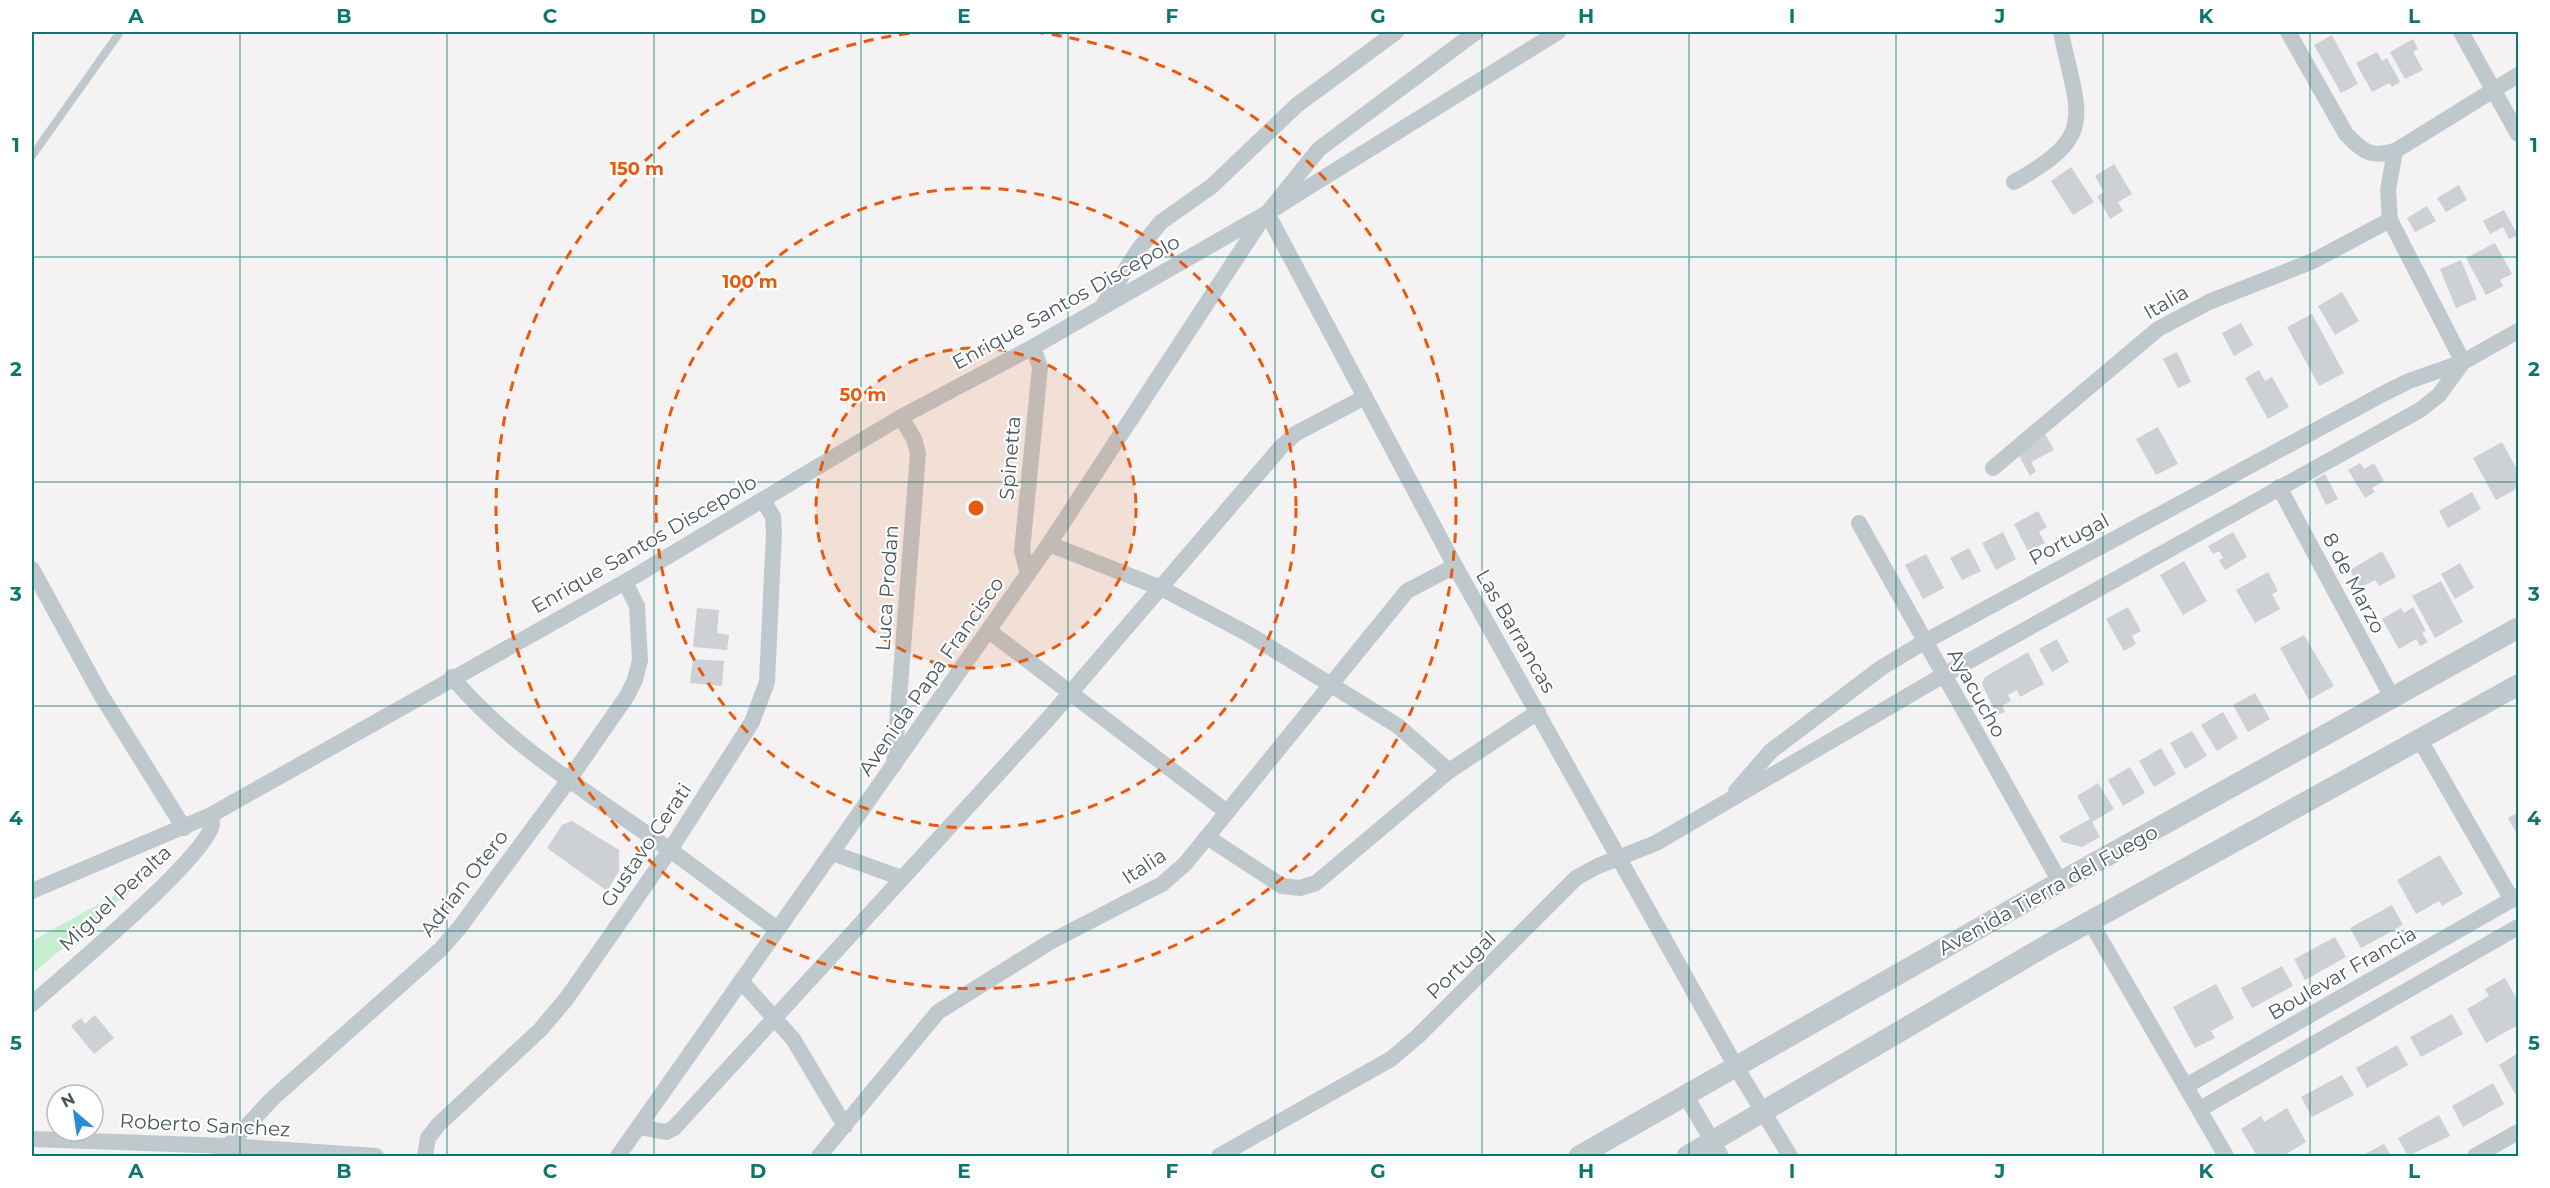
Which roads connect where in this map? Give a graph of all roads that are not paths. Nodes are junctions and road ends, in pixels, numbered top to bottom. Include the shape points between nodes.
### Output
1 (120, 32) edge
2 (1396, 32) edge
3 (1476, 32) edge
4 (1558, 32) edge
5 (2061, 32) edge
6 (2288, 32) edge
7 (2462, 32) edge
8 (2518, 75) edge
9 (2494, 89) junction
10 (2518, 134) edge
11 (2394, 151) junction
12 (32, 156) edge
13 (2014, 182) dead end
14 (1267, 213) junction
15 (2390, 220) junction
16 (1102, 308) junction
17 (2518, 331) edge
18 (1034, 347) junction
19 (2463, 362) junction
20 (1365, 397) junction
21 (901, 417) junction
22 (1993, 468) dead end
23 (2279, 487) junction
24 (763, 500) junction
25 (1859, 523) dead end
26 (1049, 544) junction
27 (1455, 566) junction
28 (32, 569) edge
29 (1028, 574) junction
30 (625, 582) junction
31 (1161, 588) junction
32 (2518, 628) edge
33 (989, 630) junction
34 (1924, 642) junction
35 (1942, 676) junction
36 (452, 677) junction
37 (2518, 685) edge
38 (1331, 686) junction
39 (1070, 693) junction
40 (2393, 699) junction
41 (1538, 712) junction
42 (2420, 740) junction
43 (894, 766) junction
44 (1449, 771) junction
45 (568, 781) junction
46 (1727, 801) junction
47 (1227, 812) junction
48 (211, 814) junction
49 (184, 828) junction
50 (1207, 837) junction
51 (670, 850) junction
52 (832, 853) junction
53 (1619, 858) junction
54 (902, 878) junction
55 (2060, 882) junction
56 (32, 891) edge
57 (2515, 898) edge
58 (2091, 923) junction
59 (2518, 927) edge
60 (777, 929) junction
61 (741, 981) junction
62 (32, 1004) edge
63 (775, 1018) junction
64 (1736, 1067) junction
65 (2186, 1086) junction
66 (1686, 1096) junction
67 (2200, 1109) junction
68 (1764, 1112) junction
69 (845, 1126) junction
70 (639, 1127) junction
71 (2518, 1132) edge
72 (32, 1138) edge
73 (1717, 1149) edge
74 (225, 1151) edge
75 (376, 1156) edge
76 (424, 1156) edge
77 (618, 1156) edge
78 (819, 1156) edge
79 (1219, 1156) edge
80 (1579, 1156) edge
81 (1686, 1156) edge
82 (1790, 1156) edge
83 (2226, 1156) edge
84 (2475, 1156) edge

1 - 12 lane
2 - 16 street via 1297,105 1212,186 1161,222 1138,250
3 - 14 street, Avenida Papa Francisco via 1319,150
4 - 14 street, Enrique Santos Discepolo
5 - 13 street via 2077,111 2075,132 2065,148 2045,165
6 - 11 street via 2346,134 2360,148 2378,155
7 - 9 street
8 - 9 street
9 - 10 street
9 - 11 street
11 - 15 street via 2388,190
14 - 16 street, Enrique Santos Discepolo
14 - 20 street, Las Barrancas
14 - 26 street, Avenida Papa Francisco
15 - 19 street
15 - 22 street, Italia via 2313,261 2209,302 2158,329
16 - 18 street, Enrique Santos Discepolo
17 - 19 street, Portugal
18 - 21 street, Enrique Santos Discepolo
18 - 29 street, Spinetta via 1040,367 1022,550
19 - 23 street, Portugal via 2439,395 2420,410
19 - 34 street, Portugal via 2381,395
20 - 27 street, Las Barrancas
20 - 31 street via 1288,440
21 - 24 street, Enrique Santos Discepolo
21 - 43 street, Luca Prodan via 918,453
23 - 35 street, Portugal
23 - 40 street, 8 de Marzo
24 - 30 street, Enrique Santos Discepolo
24 - 51 street, Gustavo Cerati via 773,517 774,531 767,682 752,722
25 - 34 street, Ayacucho
26 - 29 street, Avenida Papa Francisco
26 - 31 street
27 - 38 street, Italia via 1407,591
27 - 41 street, Las Barrancas
28 - 49 street via 101,695
29 - 33 street, Avenida Papa Francisco
30 - 36 street, Enrique Santos Discepolo
30 - 45 street, Adrian Otero via 637,606 640,660 635,680
31 - 38 street via 1250,635
31 - 39 street
32 - 40 street, Avenida Tierra del Fuego
33 - 39 street
33 - 43 street, Avenida Papa Francisco
34 - 35 street, Ayacucho
34 - 46 street, Portugal via 1881,668 1771,750
35 - 46 street, Portugal
35 - 55 street, Ayacucho
36 - 45 street via 476,705
36 - 48 street, Enrique Santos Discepolo
37 - 42 street
38 - 44 street via 1398,726
38 - 47 street, Italia
39 - 47 street
39 - 54 street
40 - 55 street, Avenida Tierra del Fuego
41 - 44 street
41 - 53 street, Las Barrancas
42 - 57 street
42 - 58 street
43 - 52 street, Avenida Papa Francisco
44 - 50 street via 1316,883 1300,888 1282,886
45 - 51 street
45 - 74 street, Adrian Otero via 441,949 273,1098
46 - 53 street, Portugal via 1656,843
47 - 50 street, Italia
48 - 49 street, Enrique Santos Discepolo
48 - 62 street, Miguel Peralta via 212,824 206,837 172,879
49 - 56 street, Enrique Santos Discepolo
50 - 69 street, Italia via 1162,884 1050,942 938,1012
51 - 60 street
51 - 76 street, Gustavo Cerati via 567,998 540,1030 439,1124 428,1138
52 - 54 street
52 - 60 street, Avenida Papa Francisco
53 - 64 street, Las Barrancas
53 - 79 street, Portugal via 1576,878 1391,1059
54 - 63 street
55 - 64 street, Avenida Tierra del Fuego
57 - 65 street, Boulevar Francia
58 - 65 street
58 - 68 street
59 - 67 street
60 - 61 street, Avenida Papa Francisco
61 - 63 street
61 - 70 street, Avenida Papa Francisco
63 - 69 street via 793,1039
63 - 70 street via 674,1128 666,1132
64 - 66 street, Avenida Tierra del Fuego
64 - 68 street, Las Barrancas
65 - 67 street
66 - 73 street
66 - 80 street, Avenida Tierra del Fuego
67 - 83 street
68 - 73 street
68 - 82 street, Las Barrancas
69 - 78 street, Italia
70 - 77 street, Avenida Papa Francisco
71 - 84 street
72 - 74 street, Roberto Sanchez
73 - 81 street
74 - 75 street, Roberto Sanchez

